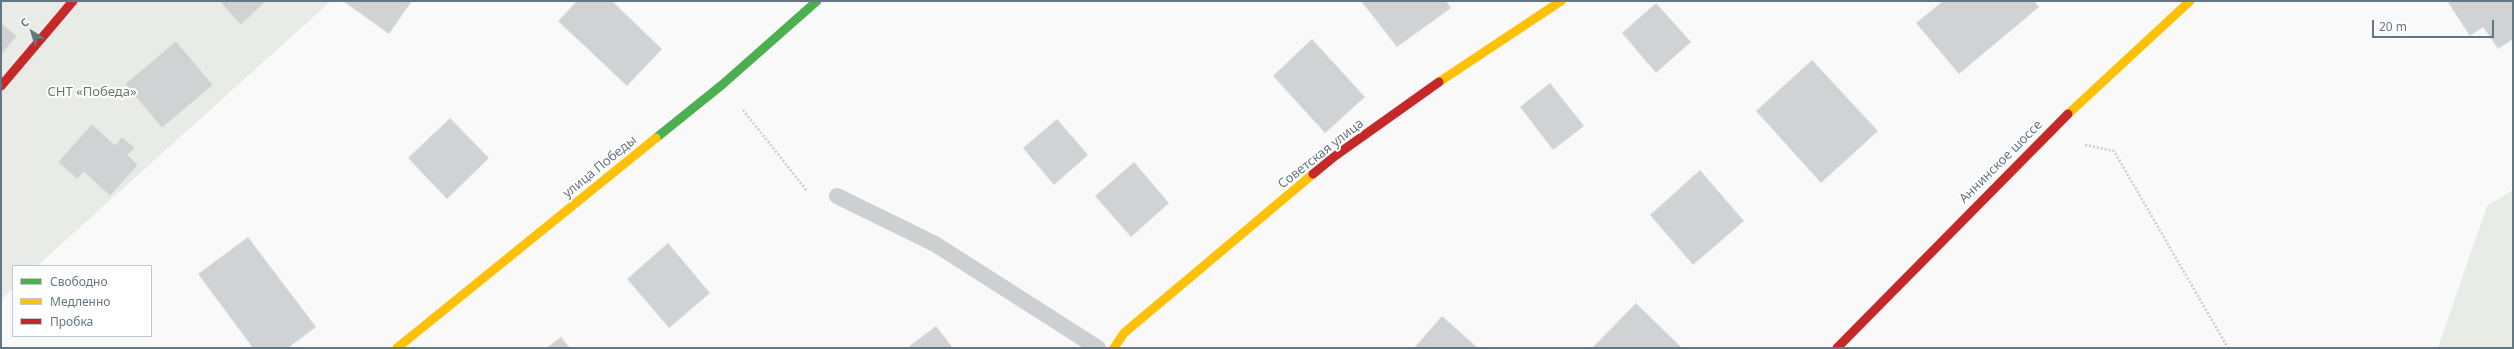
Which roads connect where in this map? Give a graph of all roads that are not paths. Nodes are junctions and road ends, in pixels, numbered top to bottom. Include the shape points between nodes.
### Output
1 (73, 1) edge
2 (817, 1) edge
3 (1561, 1) edge
4 (2190, 1) edge
5 (1, 86) edge
6 (837, 196) road end
7 (397, 348) edge
8 (1098, 348) edge
9 (1114, 348) edge
10 (1837, 348) edge

1 - 5 street
2 - 7 street, улица Победы via 723,84
3 - 9 street, Советская улица via 1492,45 1335,156 1124,333
4 - 10 street, Аннинское шоссе via 2054,127
6 - 8 lane via 934,244

